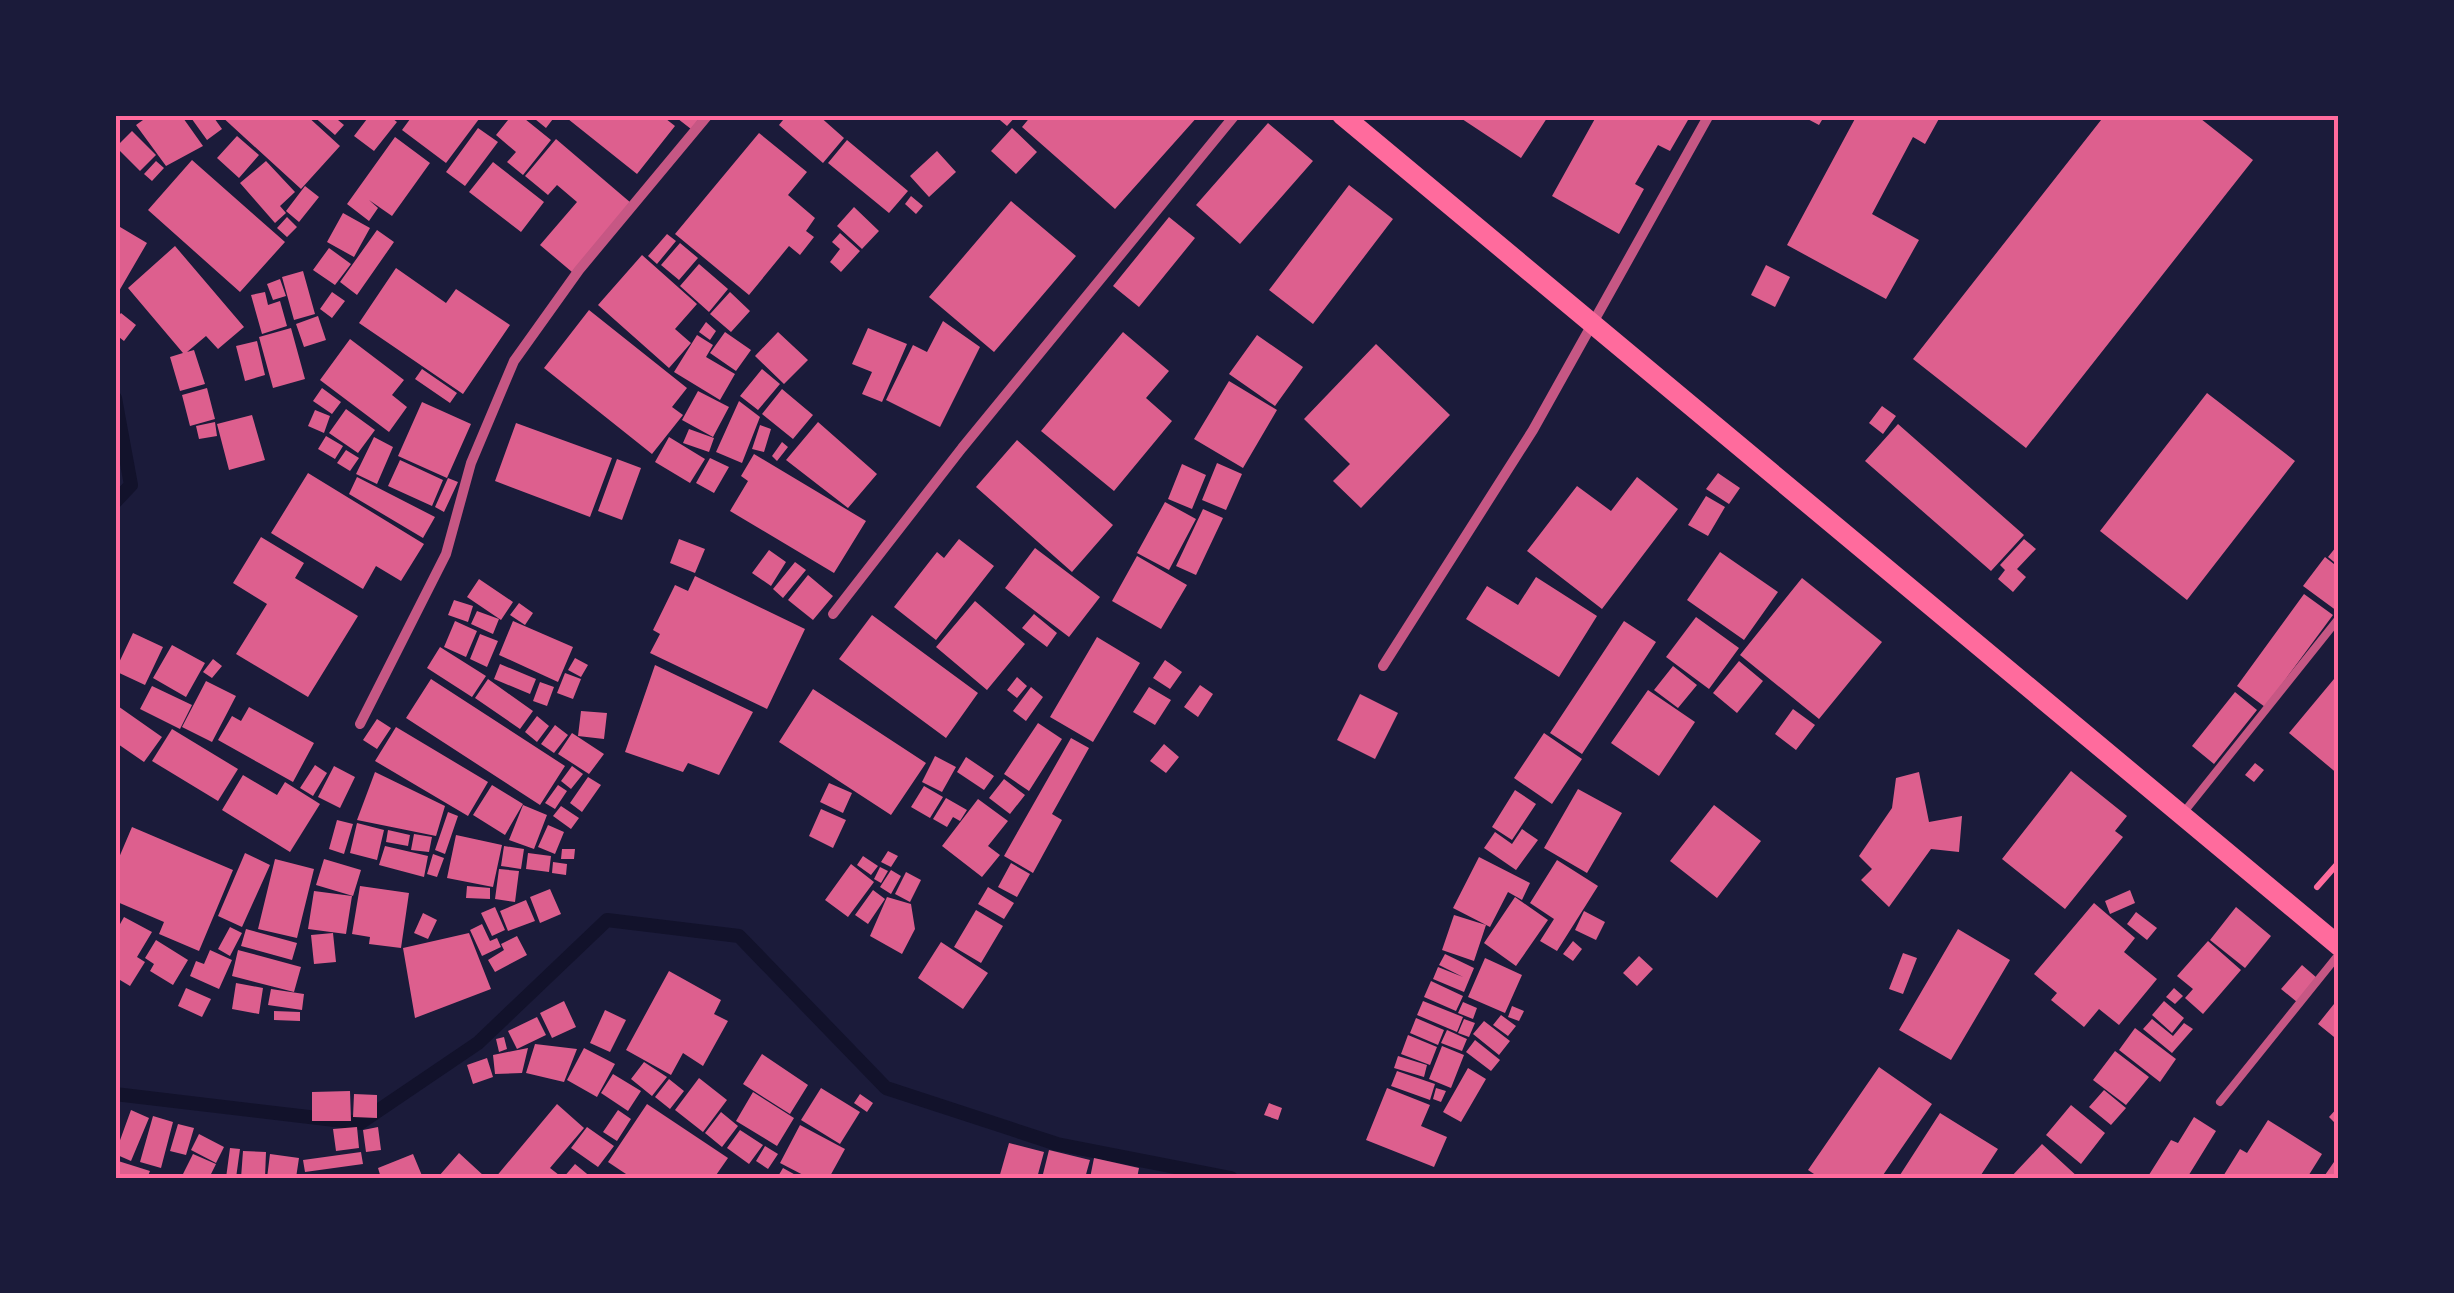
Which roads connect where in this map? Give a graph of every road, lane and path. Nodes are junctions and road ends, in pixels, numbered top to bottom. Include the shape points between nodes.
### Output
1 (708, 115) edge
2 (1235, 115) edge
3 (1342, 115) edge
4 (1710, 115) edge
5 (1592, 322) junction
6 (833, 614) dead end
7 (2339, 618) edge
8 (1383, 666) dead end
9 (360, 724) dead end
10 (2181, 815) junction
11 (2339, 946) edge
12 (2339, 954) edge
13 (2220, 1102) dead end

1 - 9 street via 579,270 514,361 470,464 446,554
2 - 6 street
3 - 5 main road
4 - 5 street
5 - 8 street via 1534,430
5 - 10 main road
7 - 10 lane
10 - 11 main road
12 - 13 lane

